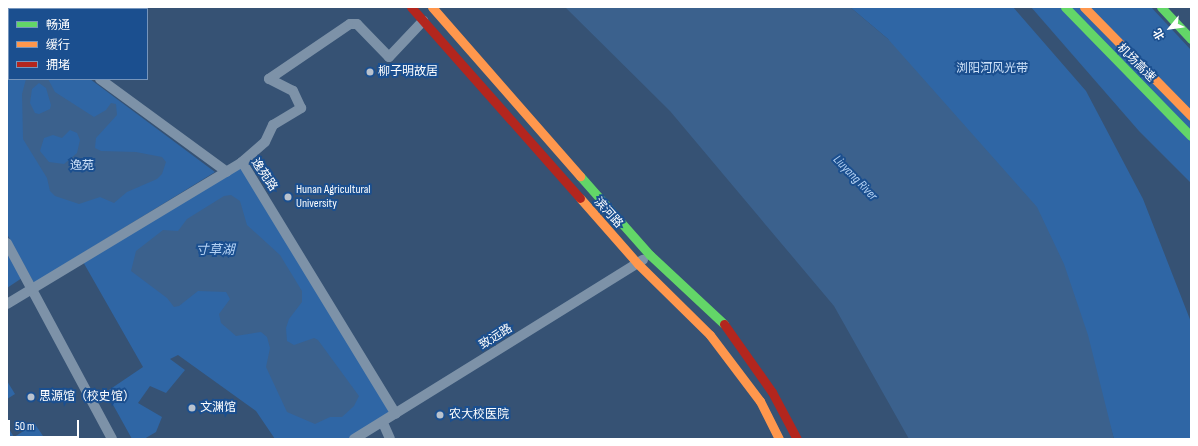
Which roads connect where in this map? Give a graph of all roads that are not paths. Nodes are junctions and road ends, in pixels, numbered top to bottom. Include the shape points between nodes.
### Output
1 (410, 7) edge
2 (432, 7) edge
3 (1065, 7) edge
4 (1084, 7) edge
5 (1161, 7) edge
6 (423, 21) junction
7 (1191, 40) edge
8 (101, 80) edge
9 (1191, 116) edge
10 (1191, 136) edge
11 (242, 162) junction
12 (227, 172) junction
13 (7, 243) edge
14 (650, 255) junction
15 (638, 264) junction
16 (32, 290) junction
17 (7, 304) edge
18 (396, 414) junction
19 (383, 423) junction
20 (112, 439) edge
21 (354, 439) edge
22 (390, 439) edge
23 (779, 439) edge
24 (797, 439) edge

1 - 6 main road, 滨河路
2 - 14 main road, 滨河路
3 - 10 main road, 机场高速
4 - 9 main road, 机场高速
5 - 7 main road
6 - 11 street via 389,57 358,24 350,24 269,79 293,91 301,108 273,125 265,142
6 - 15 main road, 滨河路
8 - 12 street
11 - 12 street, 逸苑路
11 - 18 street, 逸苑路
12 - 16 street, 逸苑路
13 - 16 street
14 - 15 street, 致远路
14 - 24 main road, 滨河路 via 722,322 772,392
15 - 18 street, 致远路
15 - 23 main road, 滨河路 via 710,336 760,400
16 - 17 street, 逸苑路
16 - 20 street
18 - 19 street, 致远路
19 - 21 street, 致远路
19 - 22 street

